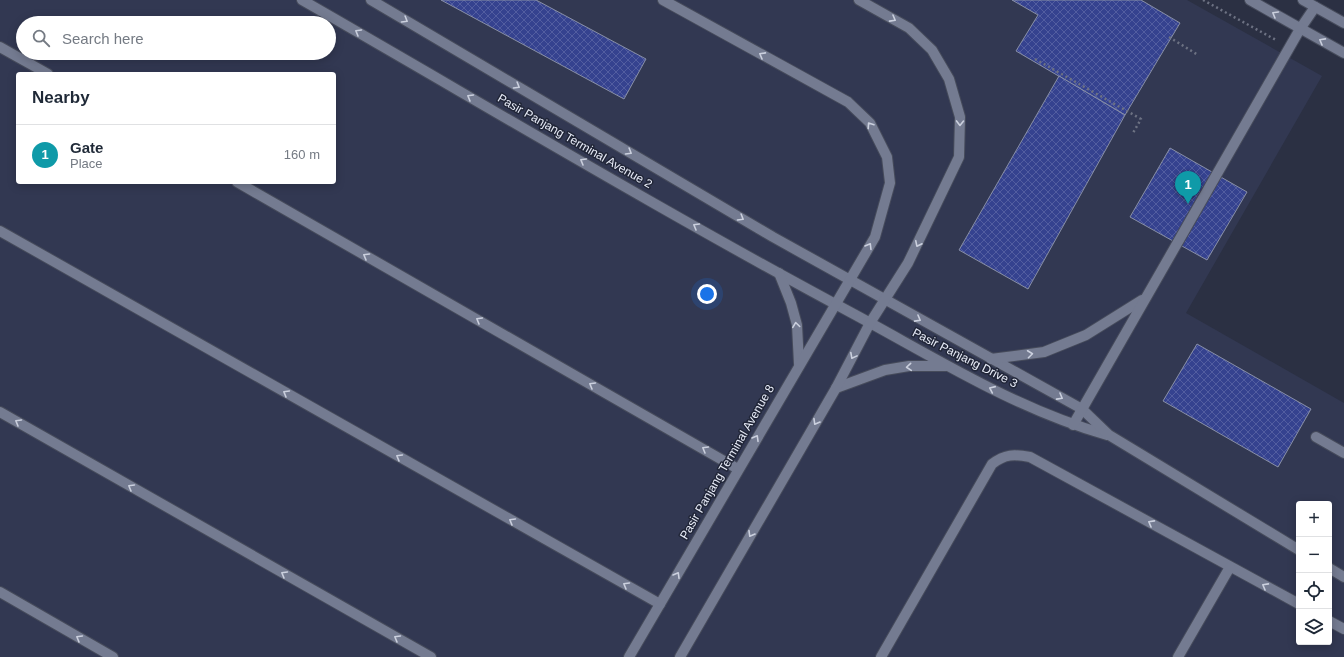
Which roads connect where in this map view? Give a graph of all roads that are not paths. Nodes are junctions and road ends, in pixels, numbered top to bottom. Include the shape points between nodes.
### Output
1 (302, 0) edge
2 (371, 0) edge
3 (663, 0) edge
4 (859, 0) edge
5 (1250, 0) edge
6 (1303, 0) edge
7 (1315, 7) junction
8 (330, 16) edge
9 (336, 20) edge
10 (1344, 23) edge
11 (1300, 28) junction
12 (0, 47) edge
13 (1344, 53) edge
14 (16, 56) edge
15 (23, 60) edge
16 (44, 72) edge
17 (240, 184) edge
18 (0, 231) edge
19 (778, 273) junction
20 (849, 280) junction
21 (1144, 299) junction
22 (884, 300) junction
23 (834, 304) junction
24 (870, 323) junction
25 (991, 359) junction
26 (799, 364) junction
27 (948, 366) junction
28 (836, 388) junction
29 (1082, 409) junction
30 (0, 412) edge
31 (1073, 425) junction
32 (1109, 435) junction
33 (1316, 437) dead end
34 (1344, 453) edge
35 (738, 469) junction
36 (1296, 548) edge
37 (1230, 567) junction
38 (1332, 570) edge
39 (1344, 577) edge
40 (0, 592) edge
41 (1296, 602) edge
42 (660, 604) junction
43 (1332, 623) edge
44 (1344, 629) edge
45 (113, 657) edge
46 (431, 657) edge
47 (629, 657) edge
48 (680, 657) edge
49 (881, 657) edge
50 (1178, 657) edge

8 -> 1 street, Pasir Panjang Terminal Avenue 2
2 -> 20 street, Pasir Panjang Terminal Avenue 2
20 -> 3 street, Pasir Panjang Terminal Avenue 8 via 875,237 890,183 887,157 870,123 848,102
4 -> 22 street via 909,28 932,50 949,79 960,117 959,157 908,263
11 -> 5 street
6 - 7 street
7 - 10 street
7 - 11 street
19 -> 9 street, Pasir Panjang Terminal Avenue 2
13 -> 11 street
11 - 21 street
12 - 14 street
15 - 16 street
35 -> 17 street
42 -> 18 street
19 - 23 street, Pasir Panjang Terminal Avenue 2
26 -> 19 street via 797,325
20 - 22 street, Pasir Panjang Drive 3
20 - 23 street, Pasir Panjang Terminal Avenue 8
25 -> 21 street via 1044,352 1086,335
21 - 29 street
22 - 24 street
22 -> 25 street, Pasir Panjang Drive 3
23 - 24 street, Pasir Panjang Drive 3
23 - 26 street, Pasir Panjang Terminal Avenue 8
24 - 27 street, Pasir Panjang Drive 3
24 -> 28 street
25 -> 29 street, Pasir Panjang Drive 3
35 -> 26 street, Pasir Panjang Terminal Avenue 8
27 -> 28 street via 909,366 885,370
31 -> 27 street, Pasir Panjang Drive 3 via 975,381
28 -> 48 street
29 - 31 street
29 - 32 street, Pasir Panjang Drive 3
46 -> 30 street
31 - 32 street, Pasir Panjang Drive 3
32 - 36 street, Pasir Panjang Drive 3
33 - 34 street
42 -> 35 street, Pasir Panjang Terminal Avenue 8
41 -> 37 street
37 -> 49 street via 1030,457 1013,454 1001,457 992,464
37 - 50 street
38 - 39 street
45 -> 40 street
42 - 47 street, Pasir Panjang Terminal Avenue 8
43 - 44 street

